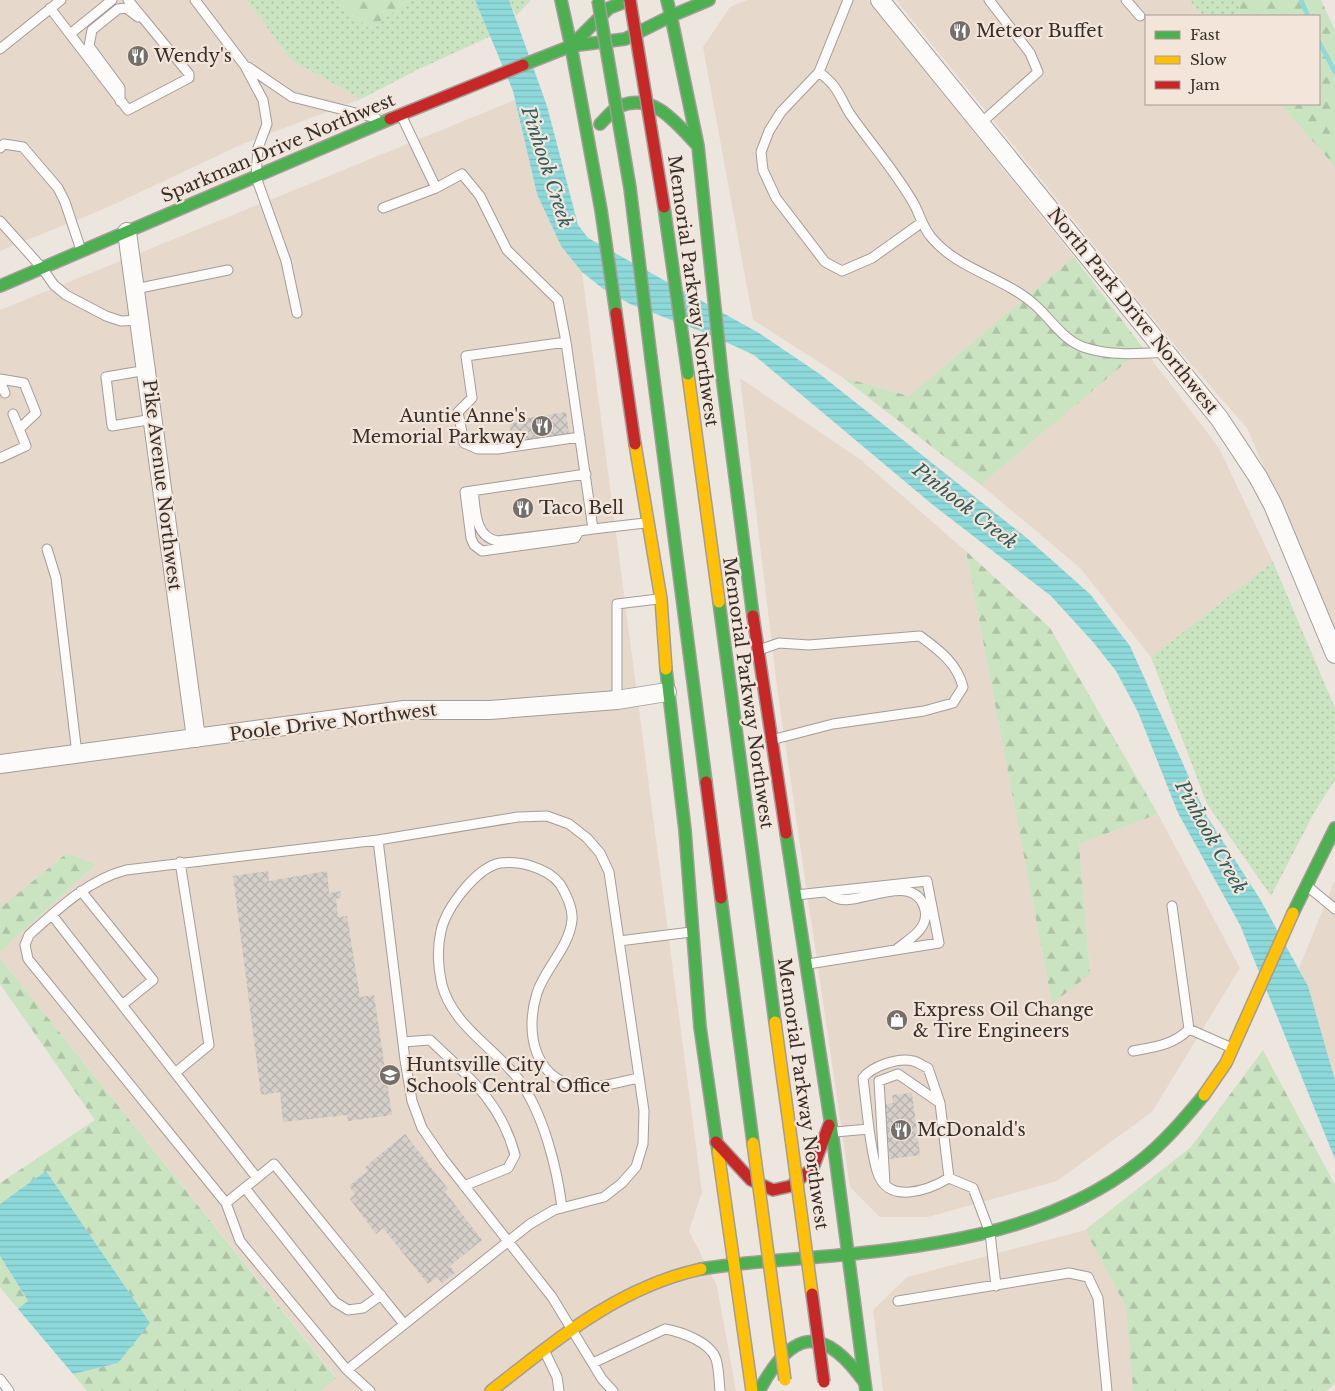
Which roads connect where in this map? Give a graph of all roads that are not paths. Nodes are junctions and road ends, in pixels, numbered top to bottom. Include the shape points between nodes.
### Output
1 (61, 0) edge
2 (112, 0) edge
3 (128, 0) edge
4 (195, 0) edge
5 (561, 0) edge
6 (598, 0) edge
7 (630, 0) edge
8 (667, 0) edge
9 (709, 0) edge
10 (848, 0) edge
11 (880, 0) edge
12 (989, 0) edge
13 (1126, 0) edge
14 (50, 8) junction
15 (672, 16) junction
16 (1140, 16) dead end
17 (149, 24) junction
18 (70, 34) junction
19 (571, 46) junction
20 (0, 49) edge
21 (245, 66) junction
22 (819, 72) junction
23 (120, 101) junction
24 (401, 114) junction
25 (386, 121) junction
26 (981, 123) junction
27 (698, 146) junction
28 (0, 148) edge
29 (591, 152) junction
30 (256, 177) junction
31 (436, 188) junction
32 (384, 208) dead end
33 (0, 221) edge
34 (921, 223) junction
35 (127, 232) junction
36 (82, 253) junction
37 (42, 268) junction
38 (228, 270) dead end
39 (0, 286) edge
40 (135, 289) junction
41 (296, 313) dead end
42 (140, 320) junction
43 (566, 342) junction
44 (1166, 352) junction
45 (147, 370) junction
46 (0, 380) edge
47 (5, 393) dead end
48 (13, 414) dead end
49 (153, 419) junction
50 (19, 429) junction
51 (580, 437) junction
52 (0, 458) edge
53 (586, 474) junction
54 (469, 492) junction
55 (647, 523) junction
56 (594, 529) junction
57 (579, 531) junction
58 (47, 549) dead end
59 (661, 599) junction
60 (757, 650) junction
61 (1335, 654) edge
62 (667, 692) junction
63 (617, 700) junction
64 (196, 738) junction
65 (773, 740) junction
66 (77, 754) junction
67 (0, 764) edge
68 (1335, 828) edge
69 (378, 840) junction
70 (180, 862) junction
71 (1306, 884) junction
72 (81, 892) junction
73 (826, 892) junction
74 (794, 895) junction
75 (1172, 906) dead end
76 (1335, 910) edge
77 (52, 915) junction
78 (693, 932) junction
79 (619, 941) junction
80 (896, 950) junction
81 (806, 964) junction
82 (122, 1005) junction
83 (1189, 1029) junction
84 (403, 1042) junction
85 (1232, 1049) junction
86 (1133, 1051) dead end
87 (175, 1073) junction
88 (638, 1078) junction
89 (940, 1103) junction
90 (831, 1127) junction
91 (869, 1129) junction
92 (716, 1142) junction
93 (257, 1178) junction
94 (948, 1178) junction
95 (464, 1186) junction
96 (885, 1186) junction
97 (245, 1188) junction
98 (226, 1203) junction
99 (562, 1208) junction
100 (990, 1233) junction
101 (508, 1241) junction
102 (849, 1254) junction
103 (732, 1264) junction
104 (996, 1286) junction
105 (381, 1295) junction
106 (898, 1301) dead end
107 (404, 1324) junction
108 (571, 1330) junction
109 (544, 1350) junction
110 (593, 1363) junction
111 (347, 1370) junction
112 (0, 1379) edge
113 (786, 1386) edge
114 (824, 1386) edge
115 (502, 1387) edge
116 (866, 1387) edge
117 (9, 1391) edge
118 (370, 1391) edge
119 (491, 1391) edge
120 (559, 1391) edge
121 (613, 1391) edge
122 (720, 1391) edge
123 (752, 1391) edge
124 (759, 1391) edge
125 (1106, 1391) edge

1 - 14 lane
2 - 18 lane
3 - 17 lane
4 - 21 lane
5 - 19 main road
6 - 113 main road, bridge via 630,188
7 - 19 main road, Sparkman Drive Northwest via 609,8
7 - 114 main road, Memorial Parkway Northwest, bridge via 659,170 688,374
8 - 15 main road
9 - 15 main road, Sparkman Drive Northwest
10 - 22 lane
11 - 26 street, North Park Drive Northwest
12 - 26 lane via 1030,52 1038,72
13 - 16 lane
14 - 18 lane
14 - 20 lane
15 - 19 main road, Sparkman Drive Northwest via 625,39
15 - 27 main road
17 - 23 lane via 189,78 128,110
17 - 23 lane via 126,8 118,9 92,30 89,46 120,88
18 - 23 lane
19 - 24 main road, Sparkman Drive Northwest
19 - 29 main road
21 - 25 lane via 292,97
21 - 30 lane via 263,100 267,124 258,148
22 - 34 lane via 833,85 848,112 900,181 915,205
22 - 34 lane via 781,112 761,152 764,170 776,198 825,262 842,271 872,258
24 - 25 main road, Sparkman Drive Northwest
24 - 31 lane
25 - 30 main road, Sparkman Drive Northwest
26 - 44 street, North Park Drive Northwest
27 - 29 main road via 665,112 642,100 619,106 601,122
27 - 60 main road via 722,376
28 - 36 lane via 4,144 23,147 58,188
29 - 55 main road
30 - 35 main road, Sparkman Drive Northwest
30 - 41 lane via 286,261
31 - 32 lane
31 - 43 lane via 462,174 480,196 507,250 558,300
33 - 37 lane
34 - 44 lane via 941,248 1017,291 1076,343 1104,352
35 - 36 main road, Sparkman Drive Northwest
35 - 40 street, Pike Avenue Northwest
36 - 37 main road, Sparkman Drive Northwest
37 - 39 main road, Sparkman Drive Northwest
37 - 42 lane via 66,295 106,316 121,321
38 - 40 lane
40 - 42 street, Pike Avenue Northwest
42 - 45 street, Pike Avenue Northwest
43 - 51 lane
43 - 51 lane via 466,356 472,398 458,412 464,443 478,449
44 - 61 street, North Park Drive Northwest via 1219,418 1258,477 1273,505
45 - 49 street, Pike Avenue Northwest
45 - 49 lane via 106,377 112,426
46 - 47 lane
46 - 50 lane via 24,383 36,413
48 - 50 lane
49 - 64 street, Pike Avenue Northwest
50 - 52 lane via 26,446
51 - 53 lane
53 - 54 lane
53 - 56 lane
54 - 57 lane via 478,527 490,539 497,541
54 - 57 lane via 471,538 482,551 576,538
55 - 56 lane
55 - 59 main road
56 - 57 lane
58 - 66 lane via 56,578
59 - 62 main road
59 - 63 lane via 617,604
60 - 65 main road
60 - 65 lane via 779,643 809,645 920,636 950,661 959,672 963,687 953,702 924,711 833,724
62 - 63 street, Poole Drive Northwest
62 - 78 main road via 685,830
63 - 64 street, Poole Drive Northwest via 490,710 404,710
64 - 66 street, Poole Drive Northwest
65 - 74 main road
66 - 67 street, Poole Drive Northwest
68 - 71 main road
69 - 70 lane
69 - 79 lane via 518,817 547,816 570,824 600,853 610,872
69 - 84 lane
70 - 72 lane via 105,876
70 - 87 lane via 209,1045
71 - 76 lane
71 - 85 main road
72 - 77 lane
72 - 82 lane via 153,980
73 - 74 lane
73 - 80 lane via 840,900 907,890 917,895 924,903 925,925
73 - 80 lane via 927,881 939,943
74 - 81 main road
75 - 83 lane
77 - 82 lane
77 - 98 lane via 29,935 25,945 28,959
78 - 79 lane
78 - 92 main road via 700,1027
79 - 88 lane
80 - 81 lane
81 - 90 main road
82 - 87 lane
83 - 85 lane
83 - 86 lane via 1171,1042
84 - 95 lane via 412,1101 422,1128
84 - 95 lane via 430,1040 492,1102 509,1132 515,1155 508,1168
85 - 100 main road via 1222,1070 1150,1155 1085,1199 1038,1219
87 - 93 lane
88 - 99 lane via 644,1111 643,1144 636,1167 604,1197
88 - 99 lane via 585,1087 561,1081 544,1068 535,1051 532,1025 536,994 565,942 572,920 568,901 559,883 542,869 522,864 499,863 475,878 455,900 441,930 438,959 442,986 454,1010 469,1029 520,1081 535,1110 558,1177
89 - 91 lane via 928,1068 912,1061 878,1065 863,1078
89 - 94 lane
89 - 96 lane via 898,1074 879,1081
90 - 91 lane
90 - 92 main road via 813,1168 791,1186 773,1190 751,1180
90 - 102 main road
91 - 96 lane via 877,1172
92 - 103 main road
93 - 97 lane
93 - 105 lane via 274,1164
94 - 96 lane via 931,1188 901,1193
94 - 100 lane via 973,1188
95 - 101 lane
97 - 98 lane
97 - 105 lane via 335,1302 348,1310 363,1308
98 - 111 lane via 240,1241
99 - 101 lane via 530,1224
100 - 102 main road
100 - 104 lane
101 - 107 lane
101 - 108 lane via 552,1297
102 - 103 main road
102 - 116 main road
103 - 108 main road via 703,1268 652,1283 596,1312
103 - 123 main road
104 - 106 lane
104 - 125 lane via 1069,1273 1088,1277 1098,1298
105 - 107 lane
107 - 111 lane
108 - 109 main road
108 - 110 lane
109 - 115 main road
109 - 120 lane via 557,1377
110 - 121 lane
110 - 122 lane via 665,1329 676,1331 710,1348 716,1359
111 - 118 lane
112 - 117 lane
115 - 119 main road
116 - 124 main road via 850,1361 832,1346 810,1341 793,1347 774,1364

